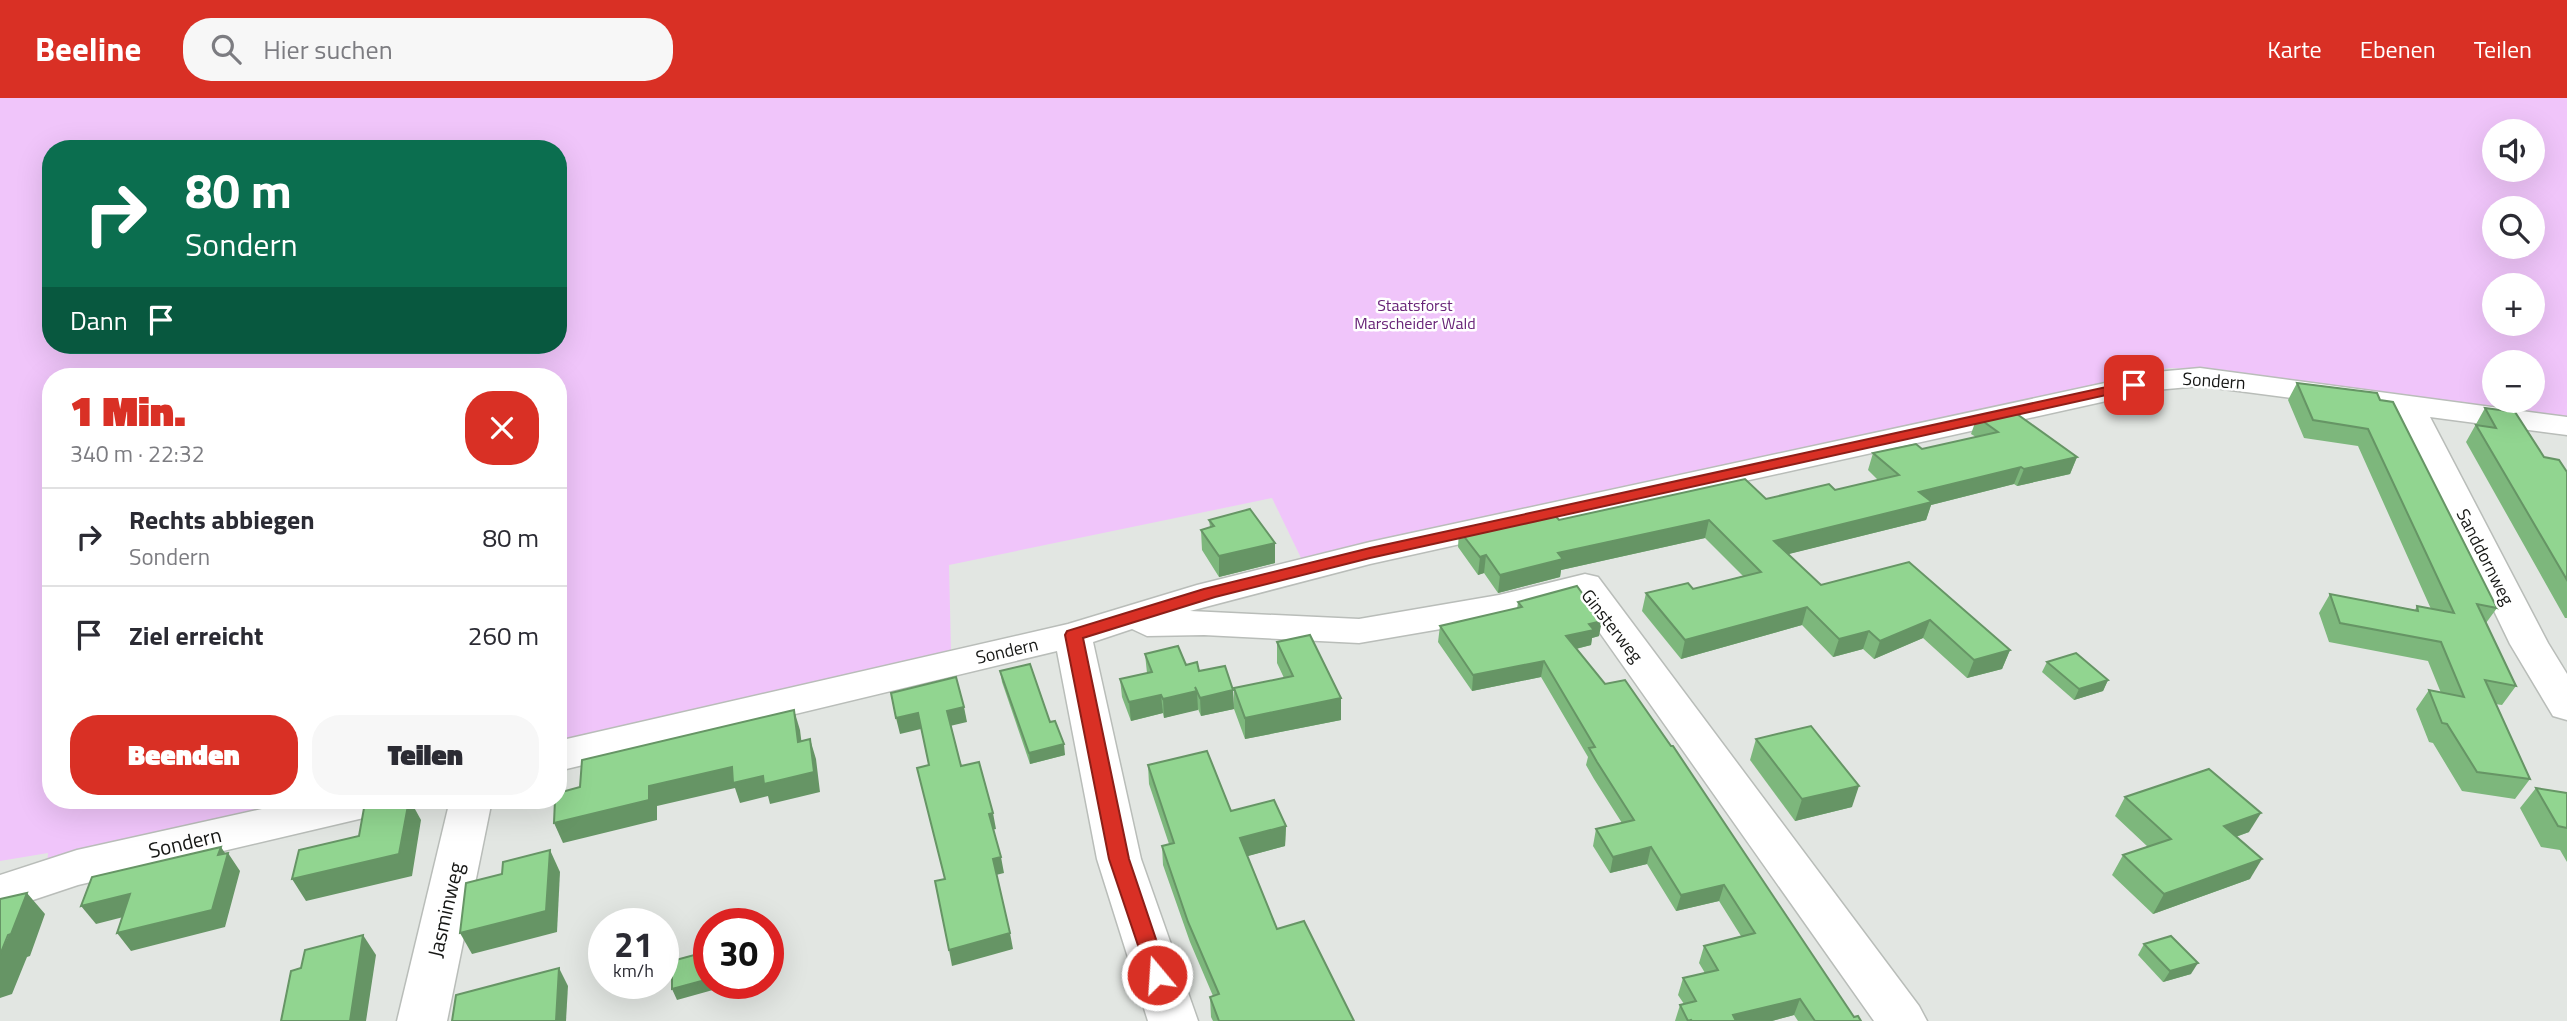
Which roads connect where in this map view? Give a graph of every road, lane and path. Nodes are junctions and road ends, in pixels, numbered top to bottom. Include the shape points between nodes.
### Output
1 (2409, 405) junction
2 (2567, 426) edge
3 (1089, 630) junction
4 (2567, 706) edge
5 (567, 754) edge
6 (334, 809) edge
7 (469, 809) edge
8 (0, 893) edge
9 (422, 1021) edge
10 (1173, 1021) edge
11 (1902, 1021) edge

1 - 2 street, Sondern
1 - 3 street, Sondern via 2200,377 2156,380 1370,553 1210,593
1 - 4 street, Sanddornweg via 2529,644
3 - 5 street, Sondern
3 - 10 street via 1119,859
3 - 11 street, Ginsterweg via 1204,623 1359,631 1499,607 1585,585
6 - 8 street, Sondern via 77,869
7 - 9 street, Jasminweg

